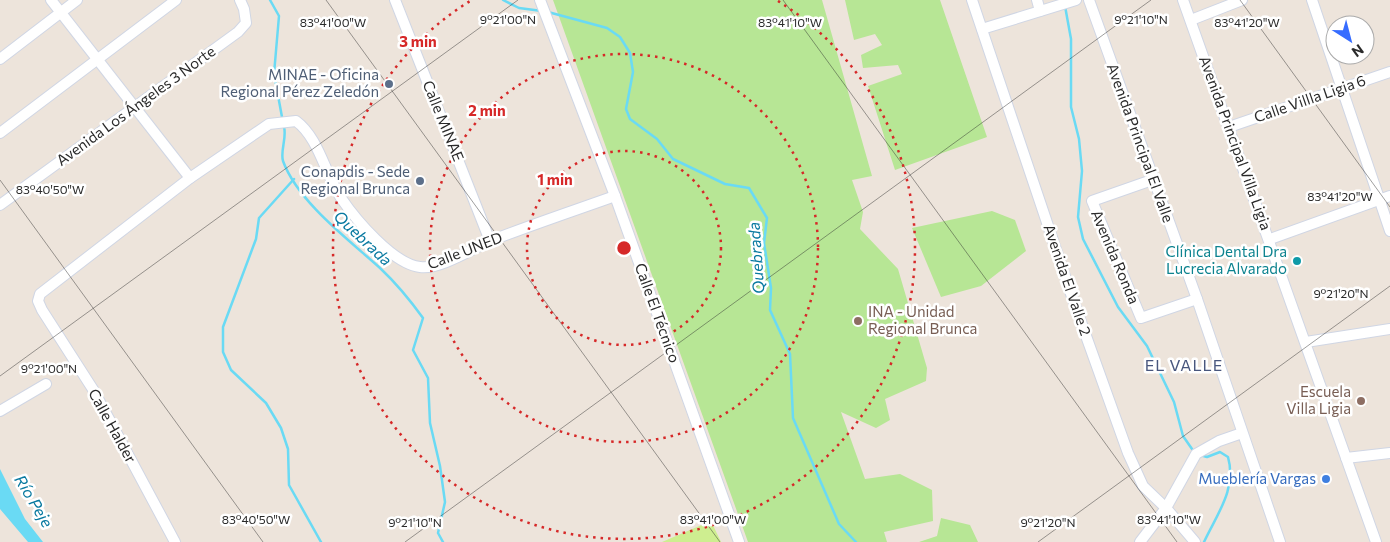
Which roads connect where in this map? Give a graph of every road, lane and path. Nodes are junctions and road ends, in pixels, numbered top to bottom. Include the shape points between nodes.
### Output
1 (51, 0) edge
2 (77, 0) edge
3 (176, 0) edge
4 (240, 0) edge
5 (395, 0) edge
6 (540, 0) edge
7 (972, 0) edge
8 (1037, 0) edge
9 (1089, 0) edge
10 (1183, 0) edge
11 (1242, 0) edge
12 (1312, 0) edge
13 (1073, 1) edge
14 (1040, 11) junction
15 (61, 12) junction
16 (1191, 20) junction
17 (982, 29) junction
18 (0, 59) edge
19 (97, 59) junction
20 (1390, 72) edge
21 (1343, 88) junction
22 (134, 106) junction
23 (1230, 127) junction
24 (0, 133) edge
25 (190, 178) junction
26 (1152, 180) junction
27 (615, 196) junction
28 (1385, 198) edge
29 (0, 205) edge
30 (1390, 231) edge
31 (1270, 239) junction
32 (490, 241) junction
33 (1197, 299) junction
34 (1390, 328) edge
35 (1306, 342) junction
36 (46, 384) dead end
37 (0, 411) edge
38 (1242, 433) junction
39 (1390, 453) edge
40 (1346, 458) junction
41 (1166, 508) junction
42 (175, 542) edge
43 (738, 542) edge
44 (1140, 542) edge
45 (1195, 542) edge
46 (1280, 542) edge
47 (1376, 542) edge

1 - 15 street
2 - 15 street
3 - 19 street
4 - 22 street, Avenida Los Ángeles 3 Norte via 246,23 238,32
5 - 32 street, Calle MINAE
6 - 27 street, Calle El Técnico
7 - 17 street, Avenida El Valle 2
8 - 14 street
9 - 26 street, Avenida Principal El Valle
10 - 16 street, Avenida Principal Villa Ligia
11 - 16 street
12 - 21 street
13 - 14 street
14 - 17 street
15 - 18 street
15 - 19 street
16 - 23 street, Avenida Principal Villa Ligia
17 - 41 street, Avenida El Valle 2 via 1128,454 1143,486
19 - 22 street
19 - 24 street
20 - 21 street, Calle Villla Ligia 6
21 - 23 street, Calle Villla Ligia 6
21 - 28 street
22 - 25 street
22 - 29 street, Avenida Los Ángeles 3 Norte
23 - 31 street, Avenida Principal Villa Ligia
25 - 32 street, Calle UNED via 269,124 296,121 306,128 341,198 364,227 405,262 421,268 435,266
25 - 42 street, Calle Halder via 40,294 38,300 94,391
26 - 33 street, Avenida Principal El Valle
26 - 33 street, Avenida Ronda via 1092,201 1141,318
27 - 32 street, Calle UNED
27 - 43 street, Calle El Técnico
28 - 30 street
28 - 31 street
31 - 35 street, Avenida Principal Villa Ligia
33 - 38 street, Avenida Principal El Valle
34 - 35 street
35 - 40 street, Avenida Principal Villa Ligia
36 - 37 street
38 - 41 street via 1196,454
38 - 46 street, Avenida Principal El Valle
39 - 40 street
40 - 47 street, Avenida Principal Villa Ligia
41 - 44 street
41 - 45 street, Avenida El Valle 2

